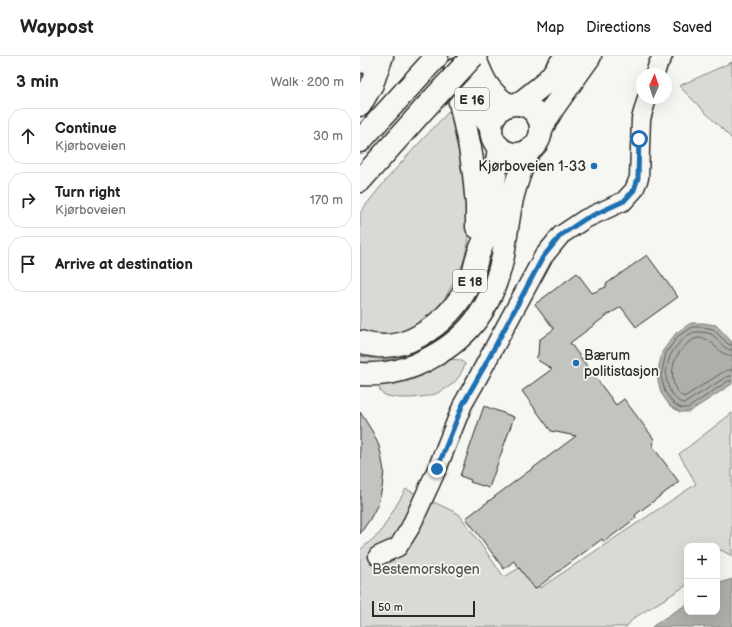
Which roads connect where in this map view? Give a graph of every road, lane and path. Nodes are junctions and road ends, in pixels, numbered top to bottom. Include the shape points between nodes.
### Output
1 (361, 56) edge
2 (382, 56) edge
3 (437, 56) edge
4 (474, 56) edge
5 (566, 56) edge
6 (590, 56) edge
7 (360, 62) edge
8 (452, 63) edge
9 (514, 104) junction
10 (645, 104) edge
11 (360, 105) edge
12 (491, 127) junction
13 (541, 129) junction
14 (360, 141) edge
15 (499, 147) junction
16 (529, 150) junction
17 (360, 180) edge
18 (478, 257) junction
19 (360, 342) edge
20 (360, 374) edge
21 (378, 556) dead end

1 - 7 highway
2 - 11 highway via 372,84
3 - 14 highway
4 - 9 highway, E 16 via 489,88 499,99
4 - 17 highway, bridge
5 - 9 highway via 544,84
6 - 13 highway
8 - 12 highway, E 16
8 - 18 highway, E 16 via 474,174
9 - 12 highway, E 16 via 501,108 492,120
9 - 13 highway, E 16 via 530,108 535,113
10 - 21 street via 641,119 638,178 634,190 624,201 585,219 561,235 543,257 463,404 410,528 398,547
12 - 15 highway, E 16 via 491,135
13 - 16 highway via 535,144
15 - 16 highway via 514,154
15 - 18 highway, E 18 via 485,237
16 - 20 highway, E 18 via 515,188 496,284 478,318 454,343 424,361 397,372
18 - 19 highway, E 18 via 464,293 446,316 424,333 413,340 392,346

